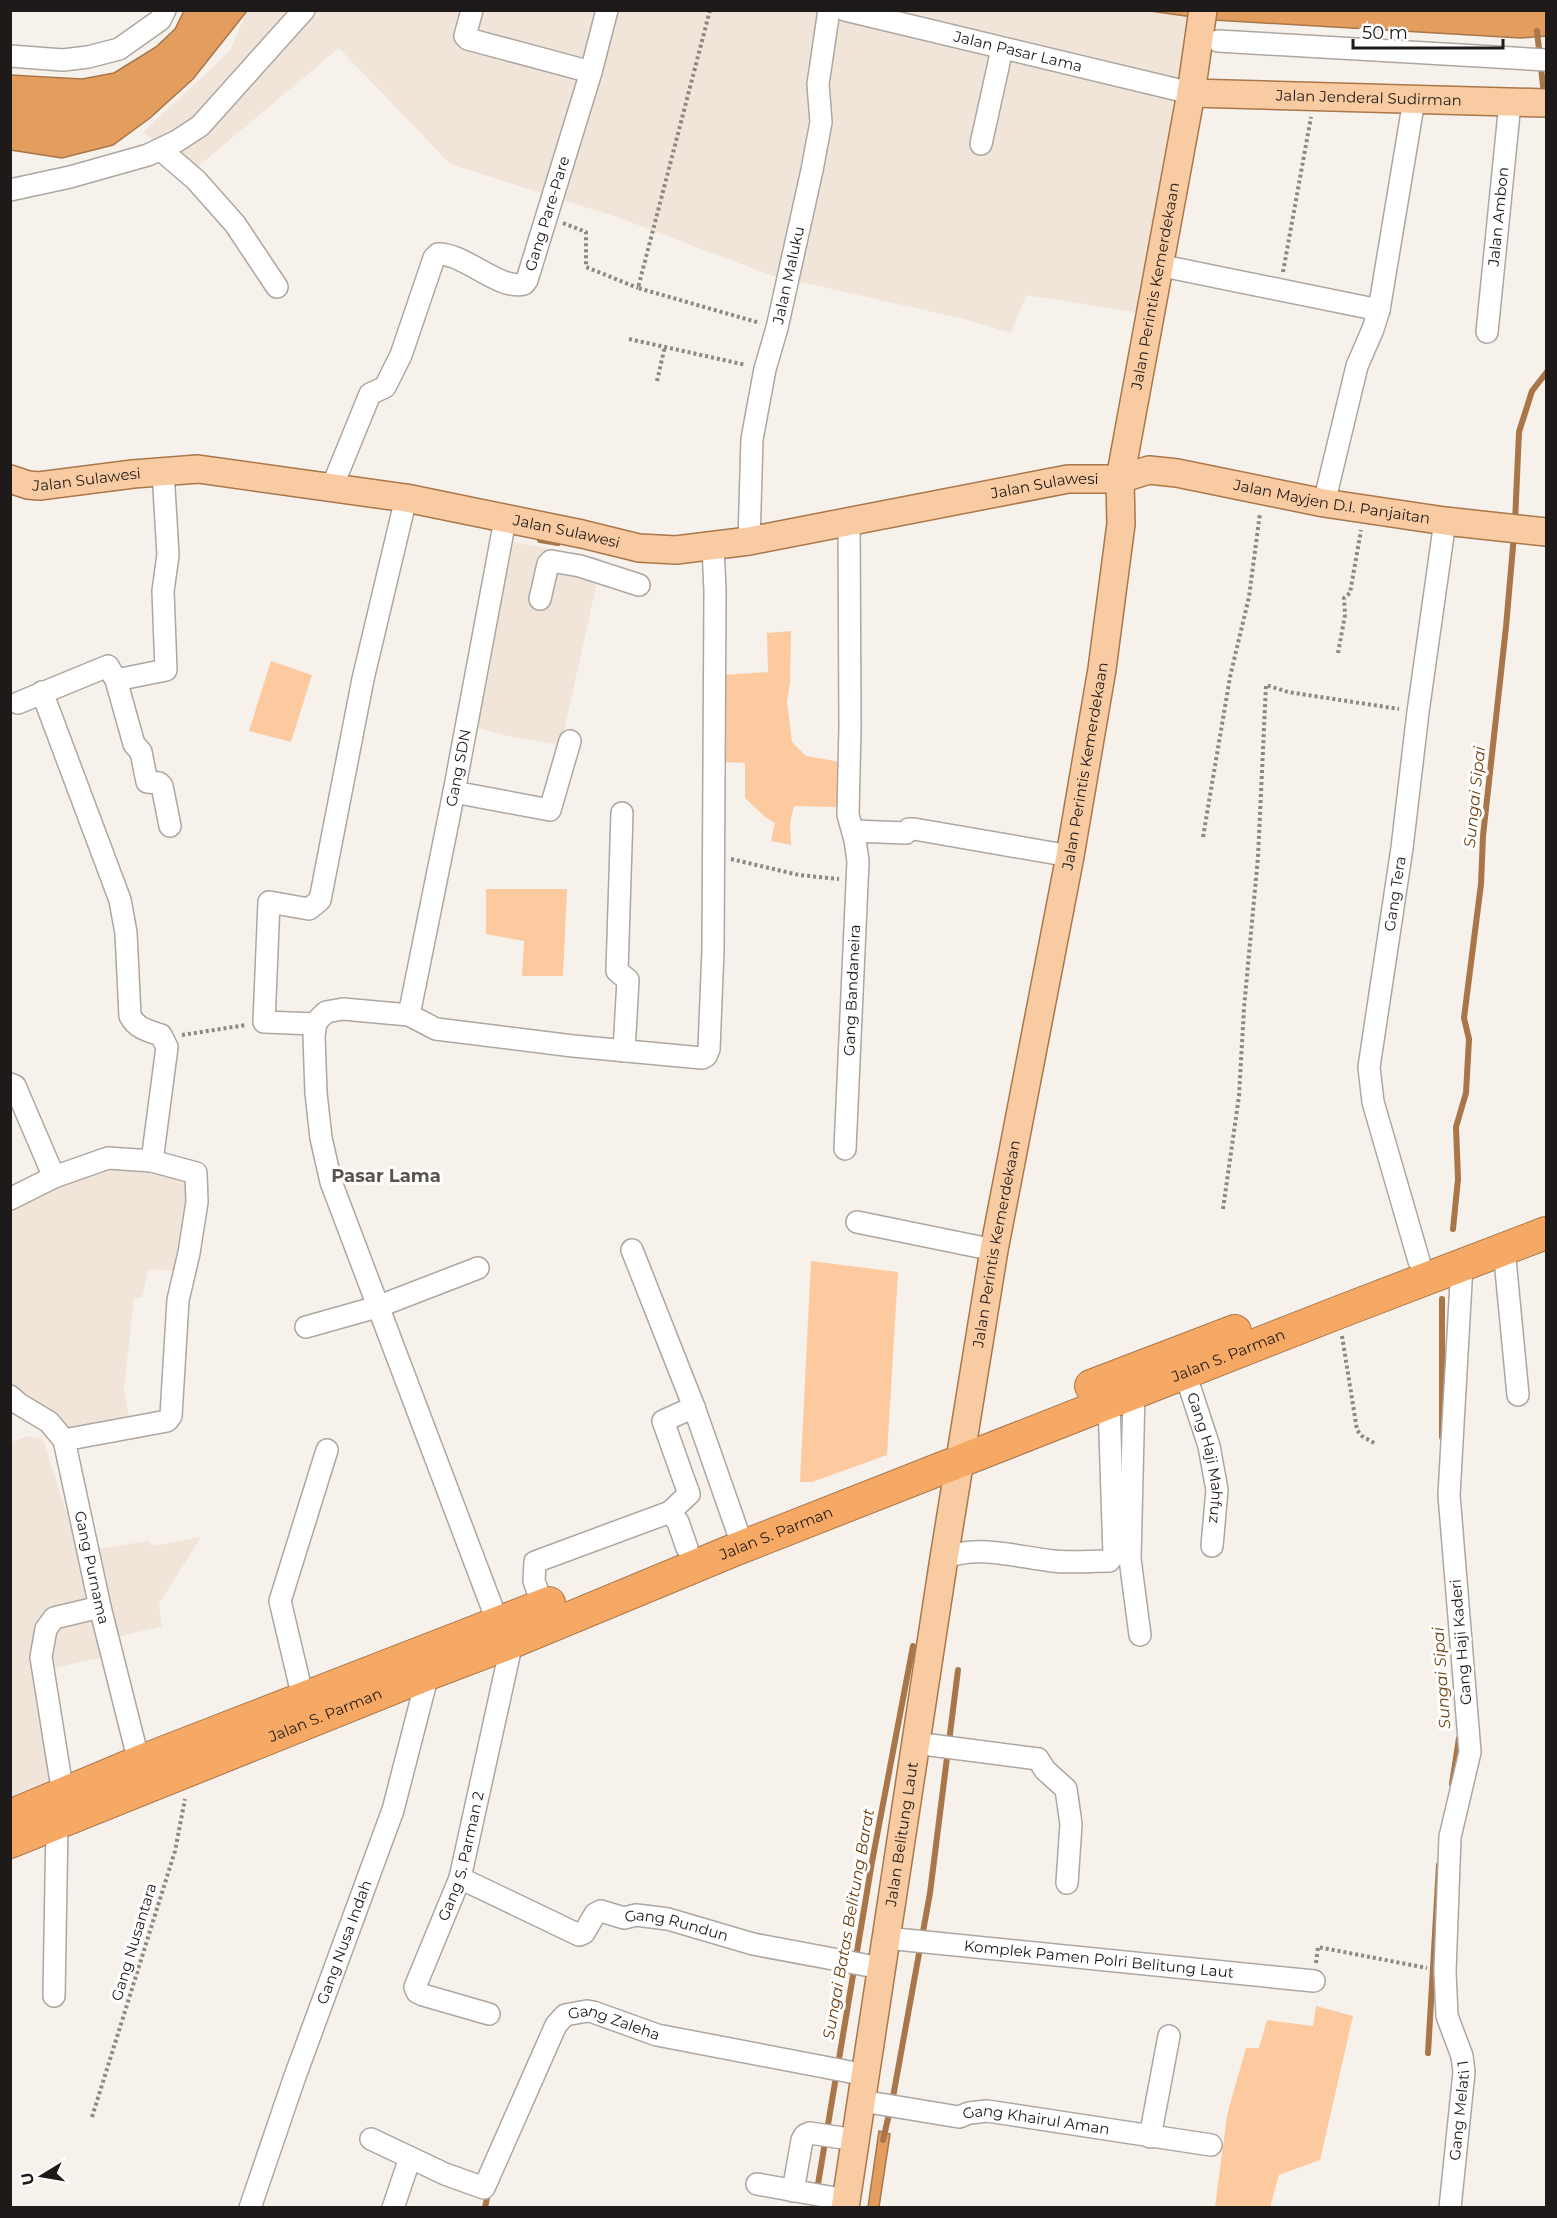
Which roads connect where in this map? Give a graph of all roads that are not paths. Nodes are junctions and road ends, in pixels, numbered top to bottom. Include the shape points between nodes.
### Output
1 (165, 10) edge
2 (304, 10) edge
3 (472, 10) edge
4 (607, 10) edge
5 (829, 10) edge
6 (845, 10) edge
7 (1203, 10) edge
8 (1207, 44) junction
9 (1002, 49) junction
10 (10, 56) edge
11 (1536, 60) edge
12 (591, 72) junction
13 (1191, 93) junction
14 (1414, 100) junction
15 (1530, 103) edge
16 (981, 144) dead end
17 (161, 150) junction
18 (10, 190) edge
19 (1158, 265) junction
20 (277, 287) dead end
21 (1379, 310) junction
22 (1487, 332) dead end
23 (163, 471) junction
24 (1120, 479) junction
25 (12, 485) edge
26 (332, 487) junction
27 (406, 498) junction
28 (1324, 503) junction
29 (505, 520) junction
30 (849, 520) junction
31 (1445, 521) junction
32 (1542, 531) edge
33 (748, 541) junction
34 (713, 546) junction
35 (583, 547) junction
36 (639, 585) dead end
37 (540, 599) dead end
38 (116, 680) junction
39 (42, 692) junction
40 (13, 700) edge
41 (570, 741) dead end
42 (454, 792) junction
43 (622, 813) dead end
44 (170, 826) dead end
45 (853, 831) junction
46 (1070, 856) junction
47 (409, 1016) junction
48 (316, 1024) junction
49 (624, 1051) junction
50 (10, 1084) edge
51 (845, 1149) dead end
52 (152, 1161) junction
53 (54, 1177) junction
54 (10, 1199) edge
55 (1546, 1211) edge
56 (857, 1222) dead end
57 (1546, 1233) edge
58 (1504, 1249) junction
59 (632, 1250) dead end
60 (994, 1250) junction
61 (1462, 1265) junction
62 (478, 1268) dead end
63 (1407, 1272) junction
64 (377, 1307) junction
65 (306, 1327) dead end
66 (1185, 1373) junction
67 (1518, 1395) dead end
68 (10, 1396) edge
69 (1122, 1398) junction
70 (694, 1407) junction
71 (64, 1440) junction
72 (327, 1450) dead end
73 (962, 1450) junction
74 (670, 1512) junction
75 (740, 1538) junction
76 (1212, 1546) dead end
77 (687, 1548) junction
78 (944, 1558) junction
79 (100, 1607) junction
80 (525, 1622) junction
81 (1140, 1635) dead end
82 (428, 1674) junction
83 (303, 1698) junction
84 (936, 1747) junction
85 (139, 1762) junction
86 (60, 1808) junction
87 (10, 1816) edge
88 (10, 1842) edge
89 (460, 1878) junction
90 (1067, 1883) dead end
91 (908, 1940) junction
92 (863, 1965) junction
93 (1314, 1981) road end
94 (54, 1995) dead end
95 (489, 2014) dead end
96 (1447, 2016) joint
97 (1169, 2036) dead end
98 (877, 2097) junction
99 (838, 2137) junction
100 (1150, 2137) junction
101 (371, 2139) dead end
102 (1211, 2145) dead end
103 (410, 2158) junction
104 (757, 2184) dead end
105 (825, 2198) edge
106 (250, 2208) edge
107 (393, 2208) edge
108 (1450, 2208) edge

1 - 10 street via 160,20 119,49 63,60
2 - 17 street via 200,126
3 - 12 street via 465,31 468,39
4 - 12 street, Gang Pare-Pare
5 - 33 street, Jalan Maluku via 818,84 821,122 813,170 752,439
6 - 9 street, Jalan Pasar Lama
7 - 8 main road, Jalan Perintis Kemerdekaan
8 - 11 street
8 - 13 main road, Jalan Perintis Kemerdekaan
9 - 13 street, Jalan Pasar Lama
9 - 16 street
12 - 26 street, Gang Pare-Pare via 524,284 512,285 438,254 431,264 401,355 385,387 370,394
13 - 14 main road, Jalan Jenderal Sudirman
13 - 19 main road, Jalan Perintis Kemerdekaan
14 - 15 main road, Jalan Jenderal Sudirman
14 - 21 street
15 - 22 street, Jalan Ambon
17 - 18 street
17 - 20 street via 196,180 235,224
19 - 21 street
19 - 24 main road, Jalan Perintis Kemerdekaan
21 - 28 street via 1357,366
23 - 25 main road, Jalan Sulawesi via 39,486
23 - 26 main road, Jalan Sulawesi via 198,469
23 - 38 street via 168,555 163,591 166,670
24 - 28 main road, Jalan Mayjen D.I. Panjaitan via 1149,470 1177,473
24 - 30 main road, Jalan Sulawesi via 1068,479
24 - 46 main road, Jalan Perintis Kemerdekaan via 1121,524 1102,669
26 - 27 main road, Jalan Sulawesi
27 - 29 main road, Jalan Sulawesi
27 - 48 street via 363,679 320,900 309,909 269,902 264,1022
28 - 31 main road, Jalan Mayjen D.I. Panjaitan
29 - 35 main road, Jalan Sulawesi
29 - 42 street, Gang SDN
30 - 33 main road, Jalan Sulawesi
30 - 45 street, Gang Bandaneira via 848,815
31 - 32 main road, Jalan Mayjen D.I. Panjaitan
31 - 63 street, Gang Tera via 1369,1067
33 - 34 main road, Jalan Sulawesi
34 - 35 main road, Jalan Sulawesi via 676,550
34 - 49 street via 713,950 709,1049 702,1058
35 - 36 street
35 - 37 street via 548,564
38 - 39 street via 105,666
38 - 44 street via 147,782 162,786
39 - 40 street
39 - 52 street via 120,900 126,933 130,1016 140,1028 161,1035 167,1047
41 - 42 street via 550,810
42 - 47 street, Gang SDN
43 - 49 street via 617,971 628,980
45 - 46 street via 894,834 914,829
45 - 51 street, Gang Bandaneira via 858,881
46 - 60 main road, Jalan Perintis Kemerdekaan
47 - 48 street via 343,1009 326,1012
47 - 49 street via 436,1029
48 - 64 street via 316,1093 321,1138 331,1182
50 - 53 street via 15,1086
52 - 53 street via 108,1158
52 - 71 street via 196,1173 197,1202 178,1300 171,1416 167,1421
53 - 54 street
55 - 63 highway, Jalan S. Parman
56 - 60 street
57 - 58 highway, Jalan S. Parman
58 - 61 highway, Jalan S. Parman
58 - 67 street
59 - 70 street
60 - 73 main road, Jalan Perintis Kemerdekaan
61 - 63 highway, Jalan S. Parman
61 - 96 street, Gang Haji Kaderi via 1449,1496 1470,1752 1450,1837
62 - 64 street
63 - 66 highway, Jalan S. Parman via 1342,1311
63 - 73 highway, Jalan S. Parman via 1178,1352
64 - 65 street
64 - 80 street
66 - 69 highway, Jalan S. Parman
66 - 76 street, Gang Haji Mahfuz via 1209,1446 1217,1490
68 - 71 street via 49,1422
69 - 73 highway, Jalan S. Parman
69 - 78 street via 1114,1555 1109,1561 1055,1562 972,1551
69 - 81 street via 1130,1559
70 - 74 street via 663,1422 689,1494
70 - 75 street
71 - 79 street, Gang Purnama
72 - 83 street via 280,1601
73 - 75 highway, Jalan S. Parman
73 - 78 main road, Jalan Belitung Laut
74 - 77 street
74 - 80 street via 535,1562
75 - 77 highway, Jalan S. Parman
75 - 80 highway, Jalan S. Parman
77 - 80 highway, Jalan S. Parman
78 - 84 main road, Jalan Belitung Laut
79 - 85 street, Gang Purnama
79 - 86 street via 54,1618 46,1629 41,1657
80 - 82 highway, Jalan S. Parman
80 - 83 highway, Jalan S. Parman
80 - 89 street, Gang S. Parman 2
82 - 86 highway, Jalan S. Parman via 190,1771
82 - 106 street, Gang Nusa Indah via 393,1810
83 - 85 highway, Jalan S. Parman
84 - 90 street via 1038,1759 1062,1783 1071,1824
84 - 91 main road, Jalan Belitung Laut
85 - 86 highway, Jalan S. Parman
86 - 87 highway, Jalan S. Parman
86 - 88 highway, Jalan S. Parman
86 - 94 street
89 - 92 street, Gang Rundun via 579,1935 601,1911 624,1918 636,1915 668,1919 753,1944
89 - 95 street, Gang S. Parman 2 via 416,1990
91 - 92 main road, Jalan Belitung Laut
91 - 93 street, Komplek Pamen Polri Belitung Laut
92 - 98 main road, Jalan Belitung Laut
96 - 108 street, Gang Melati 1 via 1464,2072
97 - 100 street
98 - 99 main road, Jalan Belitung Laut
98 - 100 street, Gang Khairul Aman via 959,2117 987,2111
98 - 103 street, Gang Zaleha via 837,2070 657,2035 587,2011 567,2014 556,2025 484,2188
99 - 105 main road, Jalan Belitung Laut
99 - 105 street via 810,2133 803,2137
100 - 102 street, Gang Khairul Aman
101 - 103 street, Gang Zaleha
103 - 107 street
104 - 105 street

